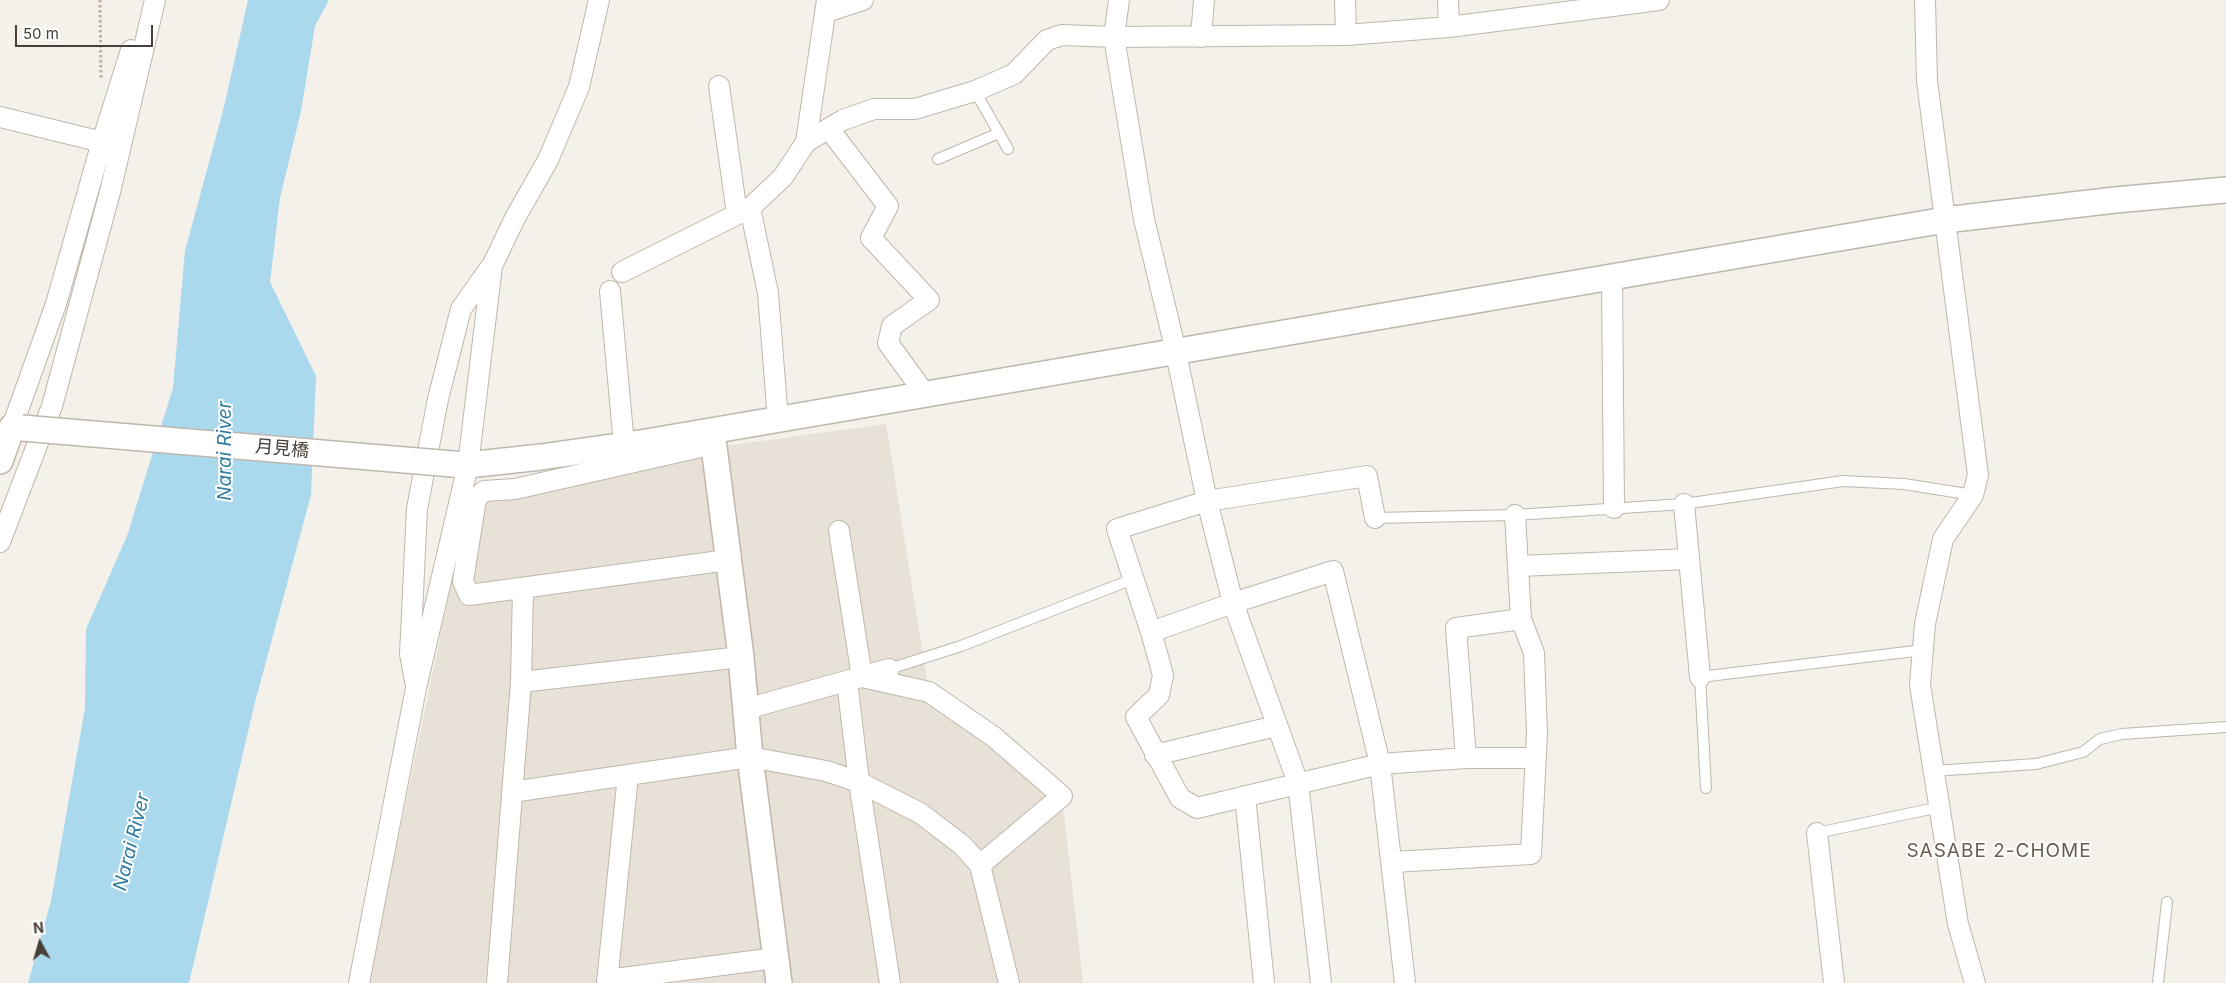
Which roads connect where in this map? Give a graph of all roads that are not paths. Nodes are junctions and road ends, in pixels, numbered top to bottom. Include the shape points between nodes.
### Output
1 (600, 0) edge
2 (863, 0) edge
3 (1119, 0) edge
4 (1204, 0) edge
5 (1345, 0) edge
6 (1448, 0) edge
7 (1659, 0) edge
8 (1925, 0) edge
9 (154, 2) edge
10 (826, 6) edge
11 (1449, 27) junction
12 (1346, 35) junction
13 (1114, 37) junction
14 (1202, 37) junction
15 (720, 86) dead end
16 (975, 91) junction
17 (0, 117) edge
18 (829, 129) junction
19 (999, 133) junction
20 (102, 142) junction
21 (806, 142) junction
22 (1008, 149) dead end
23 (938, 159) dead end
24 (2226, 190) edge
25 (744, 211) junction
26 (1945, 220) junction
27 (492, 266) junction
28 (622, 272) dead end
29 (1612, 277) junction
30 (610, 291) dead end
31 (1176, 352) junction
32 (925, 394) junction
33 (778, 420) junction
34 (11, 427) edge
35 (713, 437) junction
36 (624, 445) junction
37 (0, 461) edge
38 (460, 465) junction
39 (1973, 495) junction
40 (1206, 501) junction
41 (1684, 504) junction
42 (1614, 508) junction
43 (1515, 515) junction
44 (1375, 518) joint
45 (839, 531) dead end
46 (0, 542) edge
47 (1689, 559) junction
48 (728, 560) junction
49 (1519, 566) junction
50 (1133, 579) junction
51 (522, 588) junction
52 (1233, 603) junction
53 (1521, 619) junction
54 (1151, 632) junction
55 (1923, 650) junction
56 (741, 657) junction
57 (889, 668) joint
58 (1700, 677) junction
59 (854, 679) junction
60 (521, 682) junction
61 (416, 688) junction
62 (746, 709) junction
63 (1276, 726) junction
64 (2226, 727) edge
65 (1155, 755) junction
66 (750, 757) junction
67 (1466, 758) junction
68 (1534, 758) junction
69 (1380, 764) junction
70 (1933, 771) junction
71 (628, 775) junction
72 (859, 782) junction
73 (1298, 783) junction
74 (1706, 788) dead end
75 (512, 792) junction
76 (1245, 796) junction
77 (1940, 807) junction
78 (1817, 833) joint
79 (1393, 862) junction
80 (980, 865) junction
81 (2167, 902) dead end
82 (776, 958) junction
83 (607, 981) edge
84 (359, 983) edge
85 (497, 983) edge
86 (779, 983) edge
87 (890, 983) edge
88 (1009, 983) edge
89 (1264, 983) edge
90 (1317, 983) edge
91 (1405, 983) edge
92 (1834, 983) edge
93 (1975, 983) edge
94 (2158, 983) edge

1 - 27 street via 578,87 548,160
2 - 10 street
3 - 13 street
4 - 14 street
5 - 12 street
6 - 11 street
7 - 11 street
8 - 26 street via 1927,81
9 - 20 street via 138,27
9 - 46 street via 110,192 52,406
10 - 21 street
11 - 12 street
12 - 14 street
13 - 14 street
13 - 16 street via 1062,35 1047,40 1014,74
13 - 31 street via 1144,220
15 - 25 street
16 - 18 street via 915,109 874,109 843,120
16 - 19 lane
17 - 20 street
18 - 21 street
18 - 32 street via 888,206 871,238 928,300 892,326 888,343
19 - 22 lane
19 - 23 lane
20 - 34 street via 56,304
21 - 25 street via 783,177
24 - 26 street, 月見橋
25 - 28 street
25 - 33 street via 768,293
26 - 29 street, 月見橋
26 - 39 street via 1978,475
27 - 38 street
27 - 61 street via 461,309 438,399 417,509 410,654
29 - 31 street, 月見橋
29 - 42 street
30 - 36 street
31 - 32 street, 月見橋
31 - 40 street
32 - 33 street, 月見橋
33 - 35 street, 月見橋
34 - 37 street
34 - 38 street, 月見橋, bridge
35 - 36 street, 月見橋
35 - 48 street
35 - 51 street via 515,489 484,491 476,499 463,581 469,595
36 - 38 street, 月見橋
38 - 61 street
39 - 41 lane via 1904,484 1843,480
39 - 55 street via 1943,539 1925,624
40 - 44 street via 1367,476
40 - 50 street via 1117,528
40 - 52 street
41 - 42 lane
41 - 47 street
42 - 43 lane
43 - 44 lane
43 - 49 street
45 - 59 street
47 - 49 street
47 - 58 street
48 - 51 street
48 - 56 street
49 - 53 street
50 - 54 street
50 - 57 lane via 961,646
51 - 60 street
52 - 54 street
52 - 63 street
52 - 69 street via 1333,571
53 - 67 street via 1456,628
53 - 68 street via 1534,653 1537,733
54 - 65 street via 1163,675 1159,695 1136,718
55 - 58 lane
55 - 70 street via 1920,684
56 - 60 street
56 - 62 street
57 - 59 street
58 - 74 lane
59 - 62 street
59 - 72 street
59 - 80 street via 929,692 994,737 1062,796
60 - 75 street
61 - 84 street
62 - 66 street
63 - 65 street
63 - 73 street
64 - 70 lane via 2122,734 2100,739 2083,752 2036,764
65 - 76 street via 1180,798 1197,808
66 - 71 street
66 - 72 street via 826,771
66 - 82 street
67 - 68 street
67 - 69 street
68 - 79 street via 1531,854
69 - 73 street
69 - 79 street
70 - 77 street
71 - 75 street
71 - 83 street
72 - 80 street via 920,813 962,845
72 - 87 street
73 - 76 street
73 - 90 street
75 - 85 street
76 - 89 street
77 - 78 lane
77 - 93 street via 1958,924
78 - 92 street
79 - 91 street
80 - 88 street
81 - 94 lane
82 - 83 street
82 - 86 street

